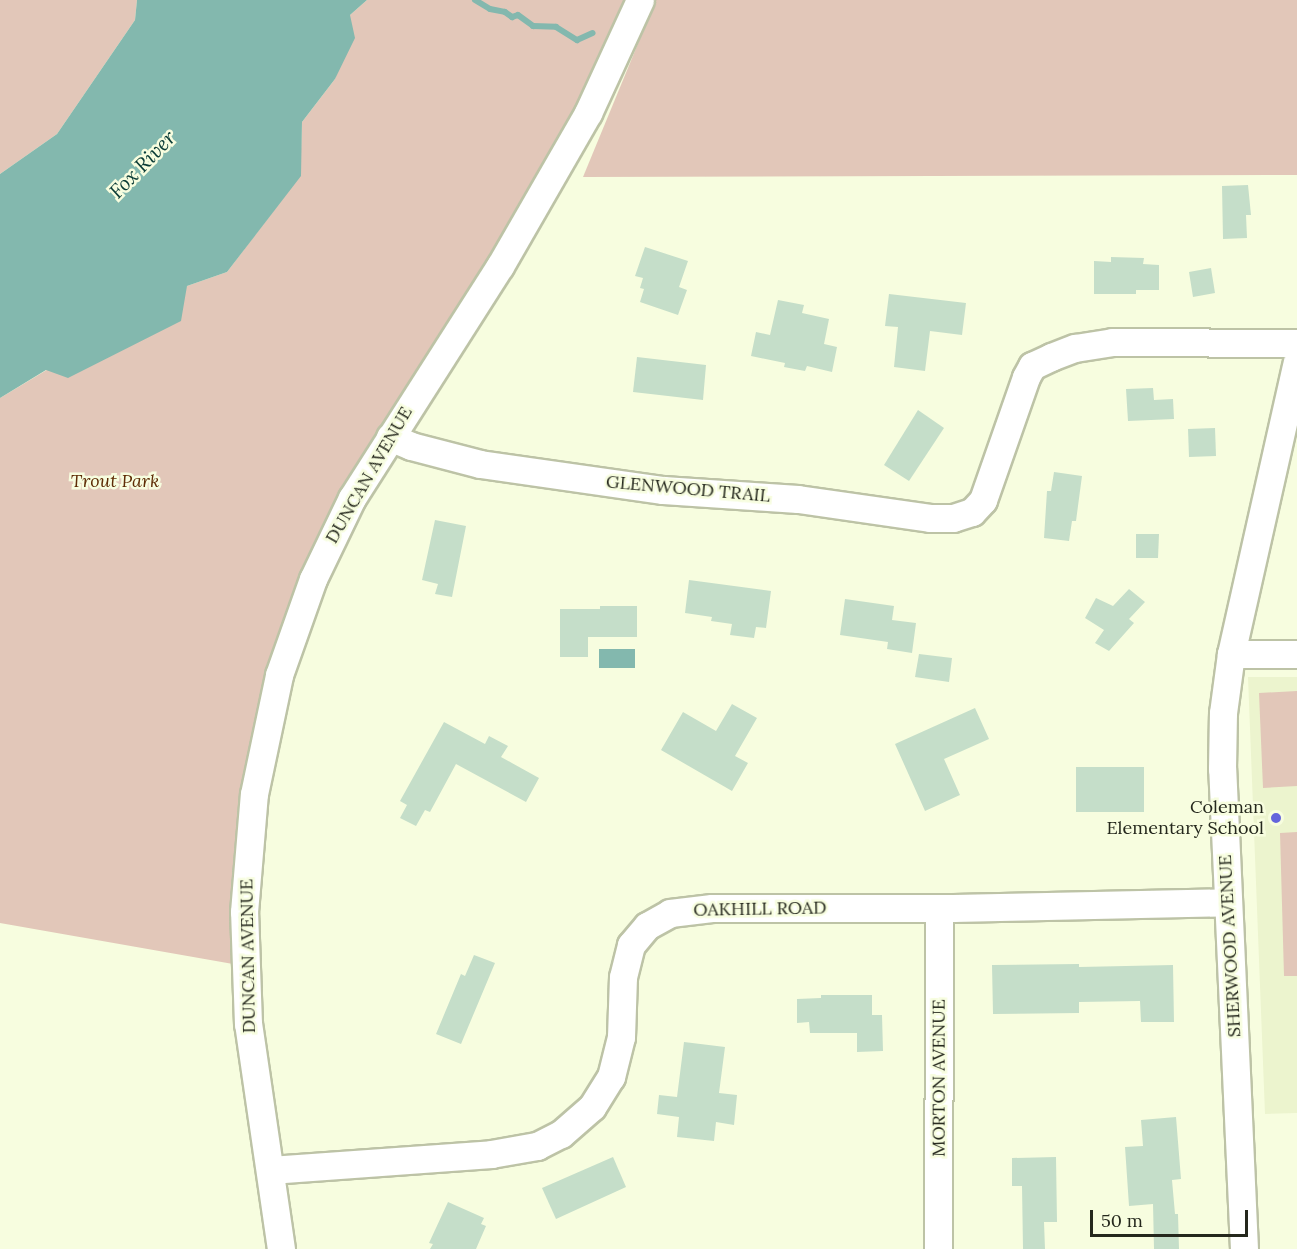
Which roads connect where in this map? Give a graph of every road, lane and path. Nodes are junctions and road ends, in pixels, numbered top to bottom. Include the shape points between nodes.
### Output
1 (640, 0) edge
2 (1297, 343) edge
3 (1297, 362) edge
4 (390, 437) junction
5 (1231, 654) junction
6 (1297, 654) edge
7 (1228, 903) junction
8 (939, 908) junction
9 (270, 1170) junction
10 (281, 1249) edge
11 (938, 1249) edge
12 (1244, 1249) edge

1 - 4 street, DUNCAN AVENUE via 588,113 500,267
2 - 4 street, GLENWOOD TRAIL via 1112,342 1075,348 1032,366 983,500 972,512 953,518 798,499 663,490 480,464
3 - 5 street, SHERWOOD AVENUE
4 - 9 street, DUNCAN AVENUE via 352,498 313,579 287,649 258,765 246,873 244,943 248,1024
5 - 6 street
5 - 7 street, SHERWOOD AVENUE via 1222,739
7 - 8 street, OAKHILL ROAD
7 - 12 street, SHERWOOD AVENUE
8 - 9 street, OAKHILL ROAD via 698,908 670,913 646,926 631,945 623,977 621,1037 611,1077 592,1107 561,1134 537,1146 468,1157
8 - 11 street, MORTON AVENUE
9 - 10 street, DUNCAN AVENUE

